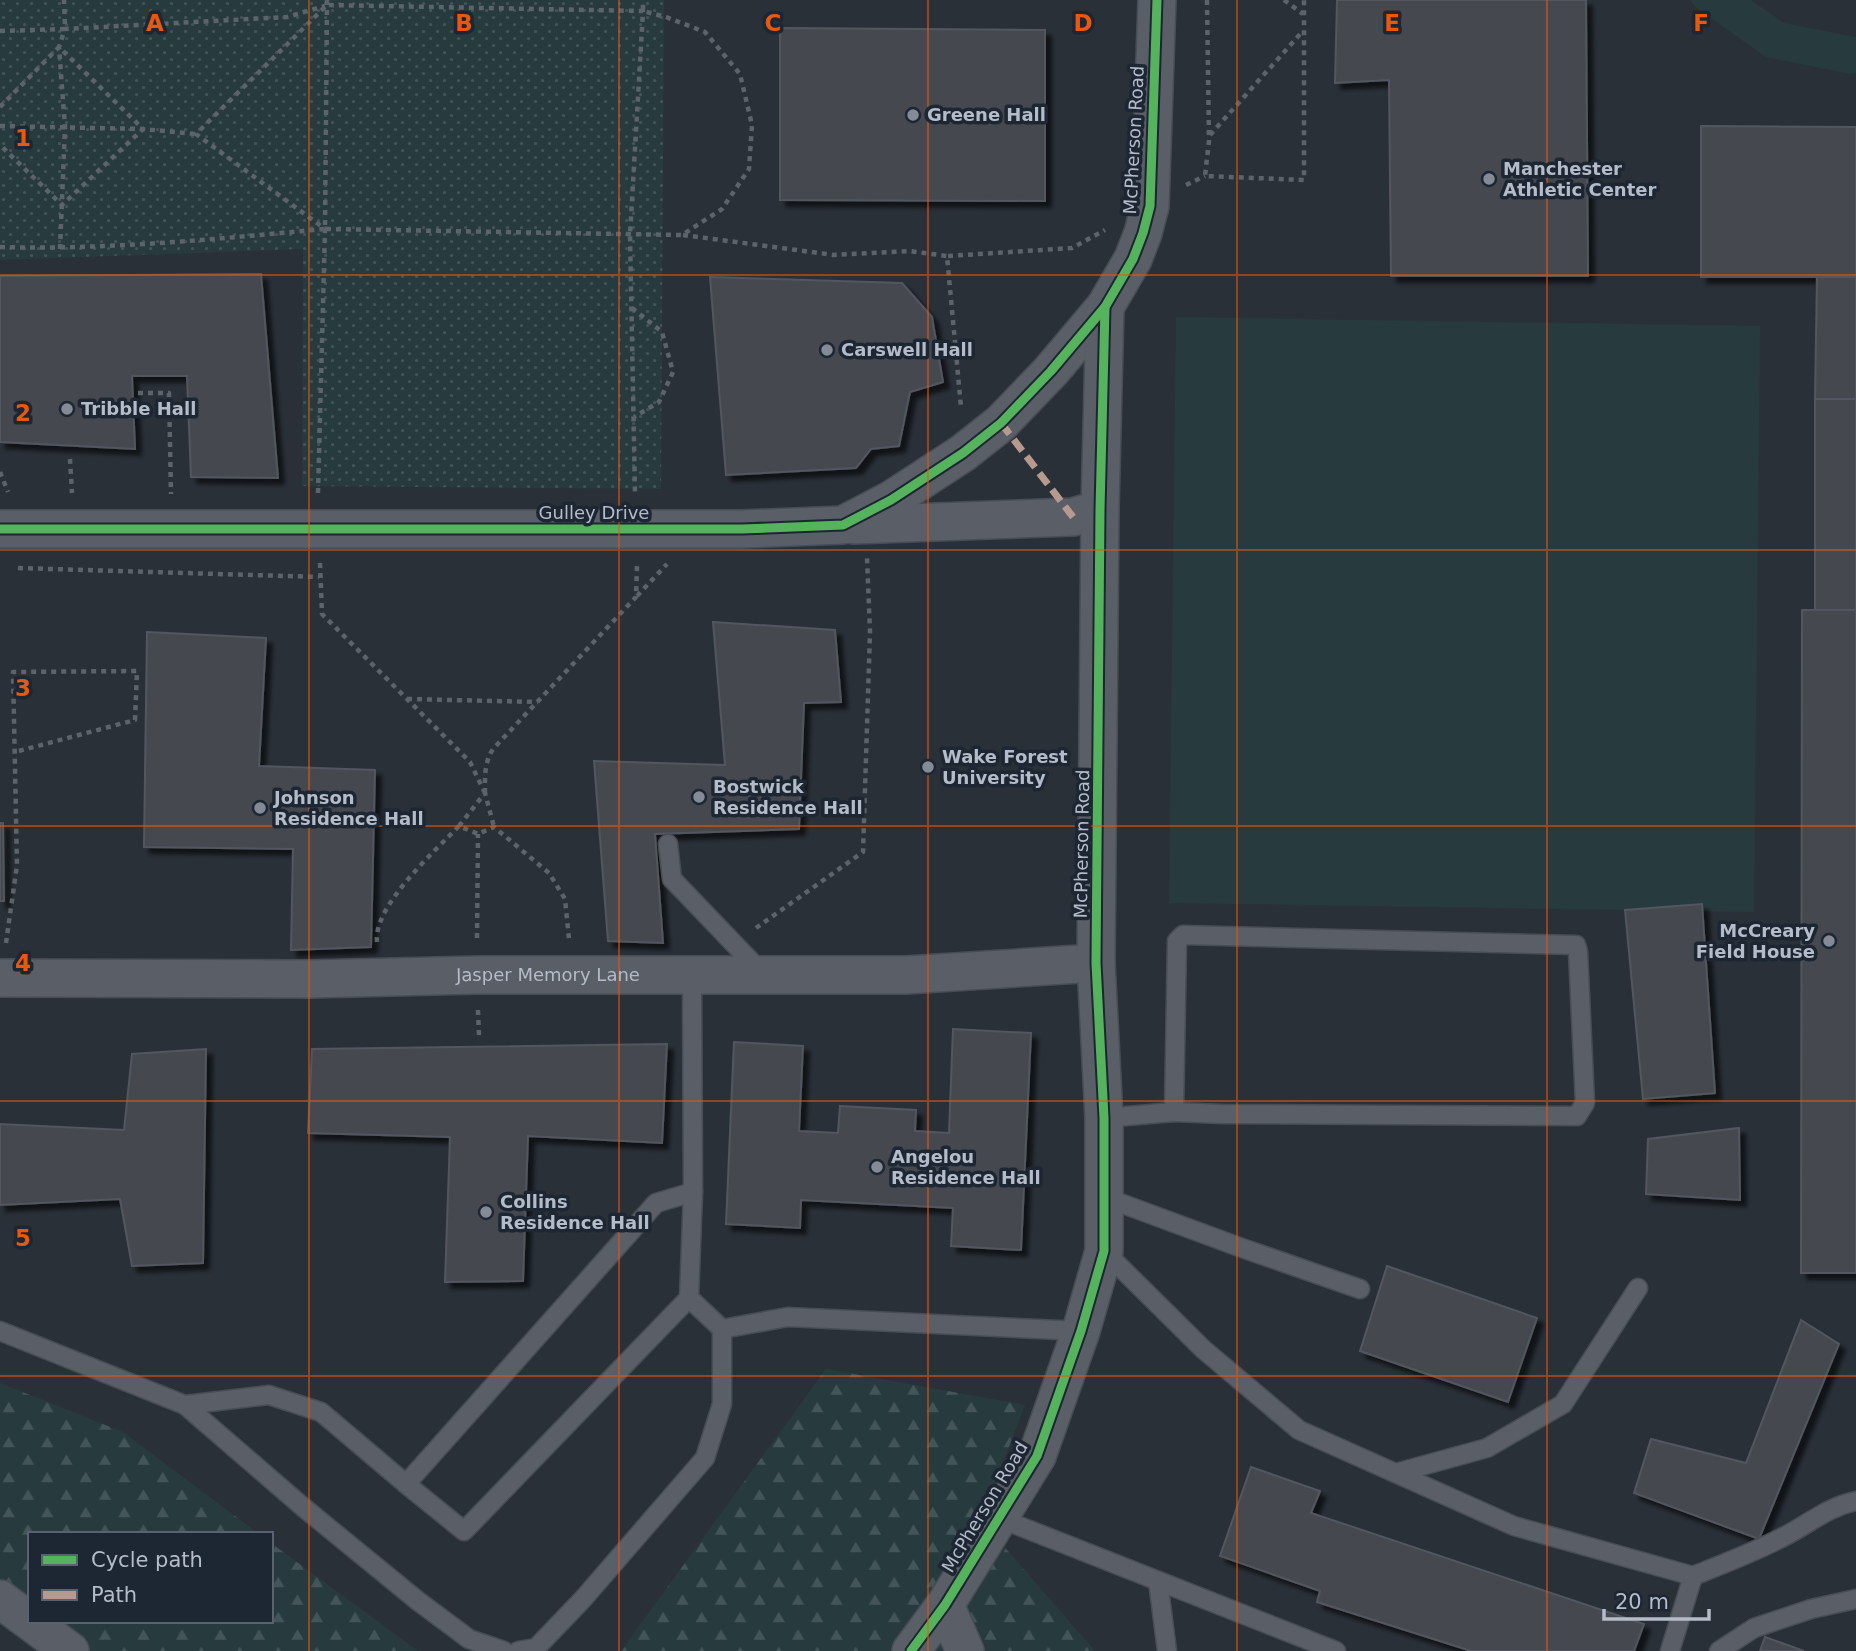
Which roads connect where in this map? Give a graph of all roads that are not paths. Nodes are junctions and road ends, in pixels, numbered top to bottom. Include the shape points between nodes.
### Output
1 (1157, 0) edge
2 (1105, 307) junction
3 (1100, 509) junction
4 (6, 516) edge
5 (855, 525) junction
6 (668, 844) dead end
7 (1096, 963) junction
8 (2, 966) edge
9 (765, 976) junction
10 (692, 977) junction
11 (1174, 1112) junction
12 (1104, 1118) junction
13 (693, 1192) junction
14 (1104, 1197) junction
15 (1104, 1251) junction
16 (1638, 1288) dead end
17 (1360, 1289) dead end
18 (689, 1298) junction
19 (722, 1329) junction
20 (0, 1331) edge
21 (1082, 1331) junction
22 (185, 1405) junction
23 (1396, 1473) junction
24 (407, 1483) junction
25 (1856, 1501) edge
26 (999, 1518) junction
27 (1693, 1576) junction
28 (1158, 1581) junction
29 (0, 1599) edge
30 (1856, 1600) edge
31 (946, 1605) junction
32 (28, 1620) edge
33 (32, 1623) edge
34 (70, 1651) edge
35 (503, 1651) edge
36 (518, 1651) edge
37 (911, 1651) edge
38 (965, 1651) edge
39 (1167, 1651) edge
40 (1336, 1651) edge
41 (1670, 1651) edge
42 (1719, 1651) edge

1 - 2 street, McPherson Road via 1150,206 1133,259
2 - 3 street, McPherson Road
2 - 5 street, Gulley Drive via 1001,423
3 - 5 street, Gulley Drive via 1073,517
3 - 7 street, McPherson Road
4 - 5 street, Gulley Drive via 322,529
6 - 9 lane via 672,878
7 - 9 street, Jasper Memory Lane via 906,975
7 - 12 street, McPherson Road
8 - 10 street, Jasper Memory Lane via 312,979
9 - 10 street, Jasper Memory Lane
10 - 13 lane
11 - 11 lane via 1177,941 1183,935 1576,945 1585,1104 1577,1116
11 - 12 lane
12 - 14 street, McPherson Road
13 - 18 lane
13 - 24 lane via 656,1203
14 - 15 street, McPherson Road
14 - 17 lane
15 - 21 street, McPherson Road
15 - 23 lane via 1203,1349 1299,1430
16 - 23 lane via 1563,1404 1487,1448
18 - 19 lane
18 - 24 lane via 464,1531
19 - 21 lane via 788,1317
19 - 36 lane via 722,1404 705,1458 536,1648
20 - 22 lane
21 - 26 street, McPherson Road via 1037,1456
22 - 24 lane via 269,1395 321,1412
22 - 35 lane via 418,1601 469,1639
23 - 27 lane via 1514,1526
25 - 27 lane
26 - 28 lane
26 - 31 street, McPherson Road
27 - 41 lane
28 - 39 lane
28 - 40 lane
29 - 32 street
30 - 42 lane via 1754,1628
31 - 37 street, McPherson Road
31 - 38 street
33 - 34 street

